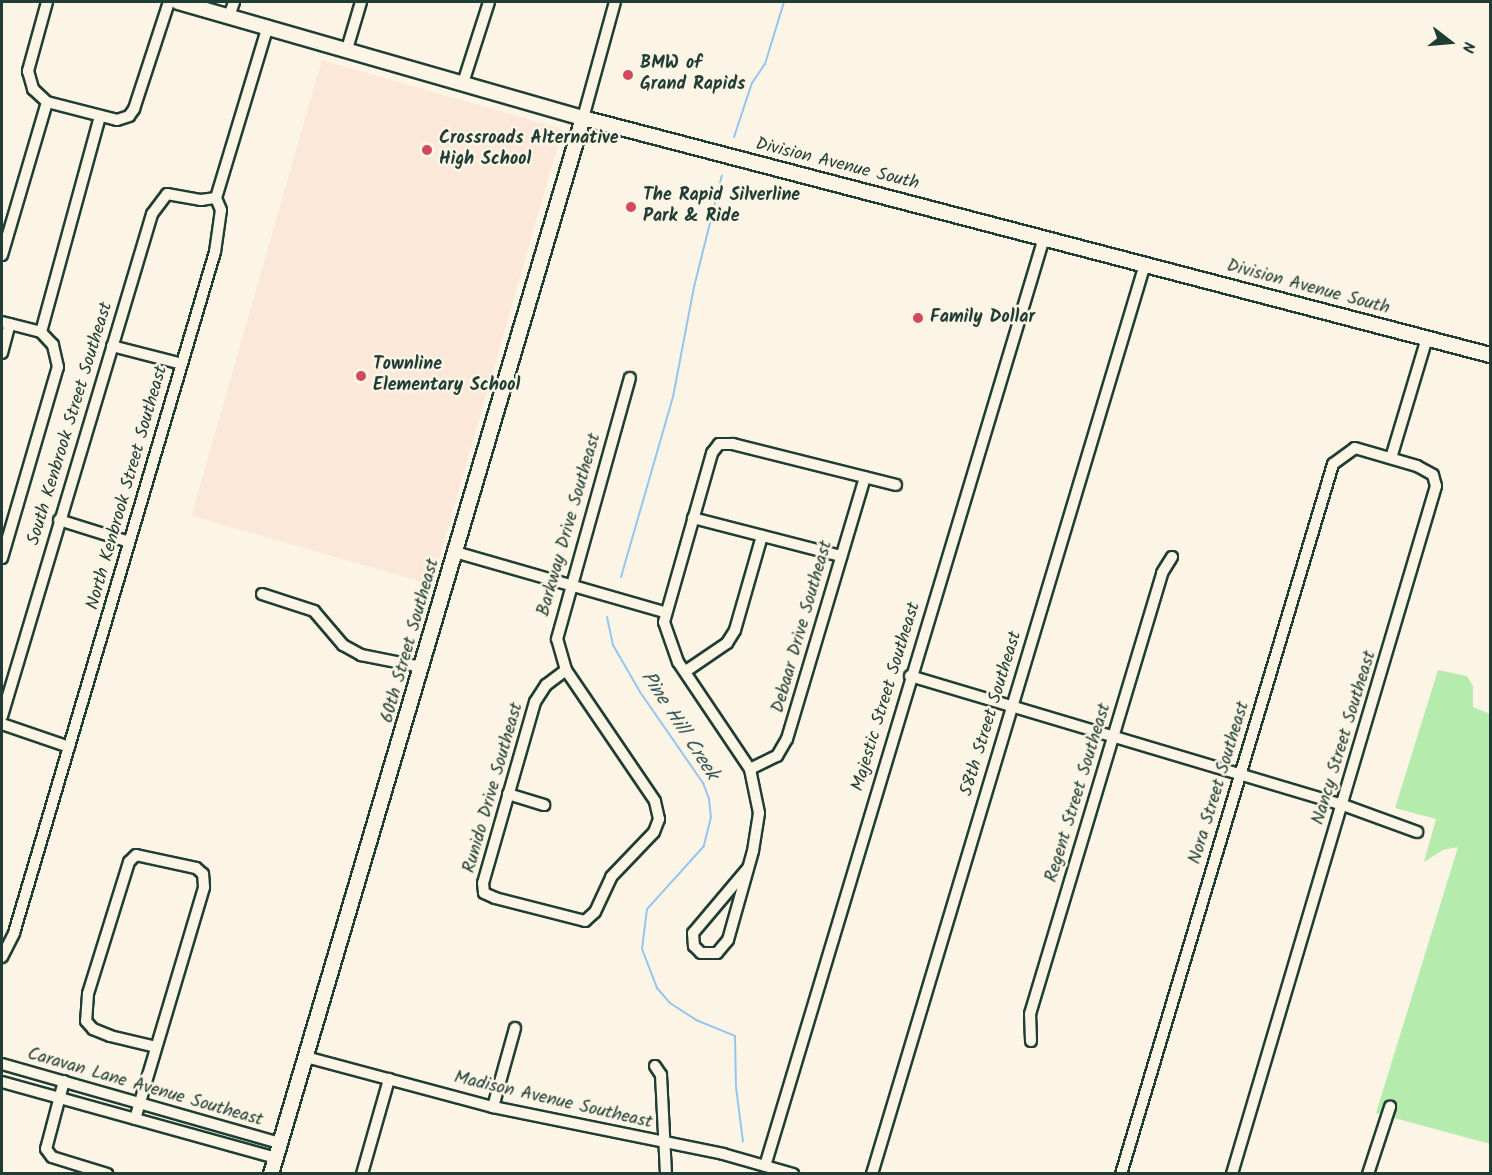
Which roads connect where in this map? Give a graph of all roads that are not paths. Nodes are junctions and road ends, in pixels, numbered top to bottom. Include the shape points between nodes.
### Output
1 (47, 2) edge
2 (169, 2) edge
3 (178, 2) edge
4 (234, 2) edge
5 (361, 2) edge
6 (489, 2) edge
7 (615, 2) edge
8 (229, 16) junction
9 (268, 26) junction
10 (347, 49) junction
11 (463, 82) junction
12 (47, 102) junction
13 (100, 117) junction
14 (583, 118) junction
15 (216, 198) junction
16 (1044, 238) junction
17 (2, 255) edge
18 (1144, 264) junction
19 (6, 323) edge
20 (41, 332) junction
21 (1428, 338) junction
22 (112, 346) junction
23 (2, 353) edge
24 (1491, 355) edge
25 (182, 364) junction
26 (630, 378) dead end
27 (1391, 458) junction
28 (865, 477) junction
29 (896, 484) dead end
30 (693, 518) junction
31 (59, 519) junction
32 (762, 536) junction
33 (129, 543) junction
34 (455, 552) junction
35 (841, 556) junction
36 (1172, 557) dead end
37 (2, 558) edge
38 (569, 586) junction
39 (262, 594) dead end
40 (664, 612) junction
41 (421, 667) junction
42 (566, 670) junction
43 (686, 671) junction
44 (910, 676) junction
45 (1011, 706) junction
46 (2, 716) edge
47 (2, 724) edge
48 (1113, 737) junction
49 (69, 747) junction
50 (750, 769) junction
51 (1240, 775) junction
52 (508, 795) junction
53 (544, 805) dead end
54 (1343, 805) junction
55 (1417, 832) dead end
56 (748, 868) junction
57 (484, 893) joint
58 (2, 957) edge
59 (515, 1028) dead end
60 (1031, 1041) dead end
61 (156, 1047) junction
62 (306, 1057) junction
63 (2, 1064) edge
64 (655, 1066) dead end
65 (389, 1079) junction
66 (64, 1081) junction
67 (2, 1082) edge
68 (59, 1098) junction
69 (140, 1103) junction
70 (493, 1107) junction
71 (1390, 1107) dead end
72 (135, 1119) junction
73 (662, 1142) junction
74 (280, 1143) junction
75 (276, 1158) junction
76 (765, 1166) junction
77 (107, 1173) edge
78 (272, 1173) edge
79 (362, 1173) edge
80 (666, 1173) edge
81 (792, 1173) edge
82 (872, 1173) edge
83 (1121, 1173) edge
84 (1232, 1173) edge
85 (1368, 1173) edge

1 - 12 street via 28,71 33,89
2 - 13 street via 134,109 129,116 117,120
3 - 8 main road, Division Avenue South
4 - 8 street
5 - 10 street
6 - 11 street
7 - 14 street
8 - 9 main road, Division Avenue South
9 - 10 main road, Division Avenue South
9 - 15 street, North Kenbrook Street Southeast
10 - 11 main road, Division Avenue South
11 - 14 main road, Division Avenue South
12 - 13 street
12 - 17 street
13 - 20 street
14 - 16 main road, Division Avenue South
14 - 34 main road, 60th Street Southeast
15 - 22 street, South Kenbrook Street Southeast via 201,200 167,194 157,202
15 - 25 street, North Kenbrook Street Southeast via 221,210 220,228
16 - 18 main road, Division Avenue South
16 - 44 street, Majestic Street Southeast
18 - 21 main road, Division Avenue South
18 - 45 street, 58th Street Southeast
19 - 20 street
19 - 23 street
20 - 37 street via 53,345 58,367
21 - 24 main road, Division Avenue South
21 - 27 street
22 - 25 street
22 - 31 street, South Kenbrook Street Southeast
25 - 33 street, North Kenbrook Street Southeast
26 - 38 street, Barkway Drive Southeast
27 - 51 street, Nora Street Southeast via 1355,448 1333,465
27 - 54 street, Nancy Street Southeast via 1433,475 1436,486
28 - 29 street
28 - 30 street via 733,444 719,444 712,453
28 - 35 street, Debaar Drive Southeast
30 - 32 street
30 - 40 street
31 - 33 street
31 - 46 street, South Kenbrook Street Southeast
32 - 35 street
32 - 43 street via 735,630 727,644
33 - 49 street, North Kenbrook Street Southeast
34 - 38 street
34 - 41 main road, 60th Street Southeast
35 - 50 street, Debaar Drive Southeast via 787,739 777,756
36 - 48 street, Regent Street Southeast via 1161,573
38 - 40 street
38 - 42 street, Barkway Drive Southeast via 557,639
39 - 41 street via 314,611 343,645 361,655
40 - 43 street via 672,647
41 - 62 main road, 60th Street Southeast
42 - 52 street, Runido Drive Southeast via 546,685 535,702
42 - 57 street, Barkway Drive Southeast via 655,801 659,819 654,832 610,877 585,921 566,919
43 - 50 street
44 - 45 street
44 - 76 street, Majestic Street Southeast
45 - 48 street
45 - 82 street, 58th Street Southeast
47 - 49 street
48 - 51 street
48 - 60 street, Regent Street Southeast via 1030,1014
49 - 58 street, North Kenbrook Street Southeast via 14,933
50 - 56 street via 759,813
51 - 54 street
51 - 83 street, Nora Street Southeast
52 - 53 street
52 - 57 street, Runido Drive Southeast via 483,883
54 - 55 street
54 - 84 street, Nancy Street Southeast
56 - 56 street via 728,940 717,953 701,953 694,946 693,933
59 - 70 street
61 - 61 street via 192,932 204,887 203,874 186,865 136,855 129,862 92,983 86,1021 93,1029 110,1036
61 - 69 street
62 - 65 street, Madison Avenue Southeast
62 - 74 main road, 60th Street Southeast
63 - 66 street, Caravan Lane Avenue Southeast
64 - 73 street via 661,1075
65 - 70 street, Madison Avenue Southeast
65 - 79 street
66 - 68 street
66 - 69 street, Caravan Lane Avenue Southeast
67 - 68 street, Caravan Lane Avenue Southeast
68 - 72 street, Caravan Lane Avenue Southeast
68 - 77 street via 48,1135 49,1154
69 - 72 street
69 - 74 street, Caravan Lane Avenue Southeast
70 - 73 street, Madison Avenue Southeast
71 - 85 street
72 - 75 street, Caravan Lane Avenue Southeast
73 - 76 street, Madison Avenue Southeast
73 - 80 street
74 - 75 main road, 60th Street Southeast
75 - 78 main road, 60th Street Southeast
76 - 81 street, Madison Avenue Southeast

